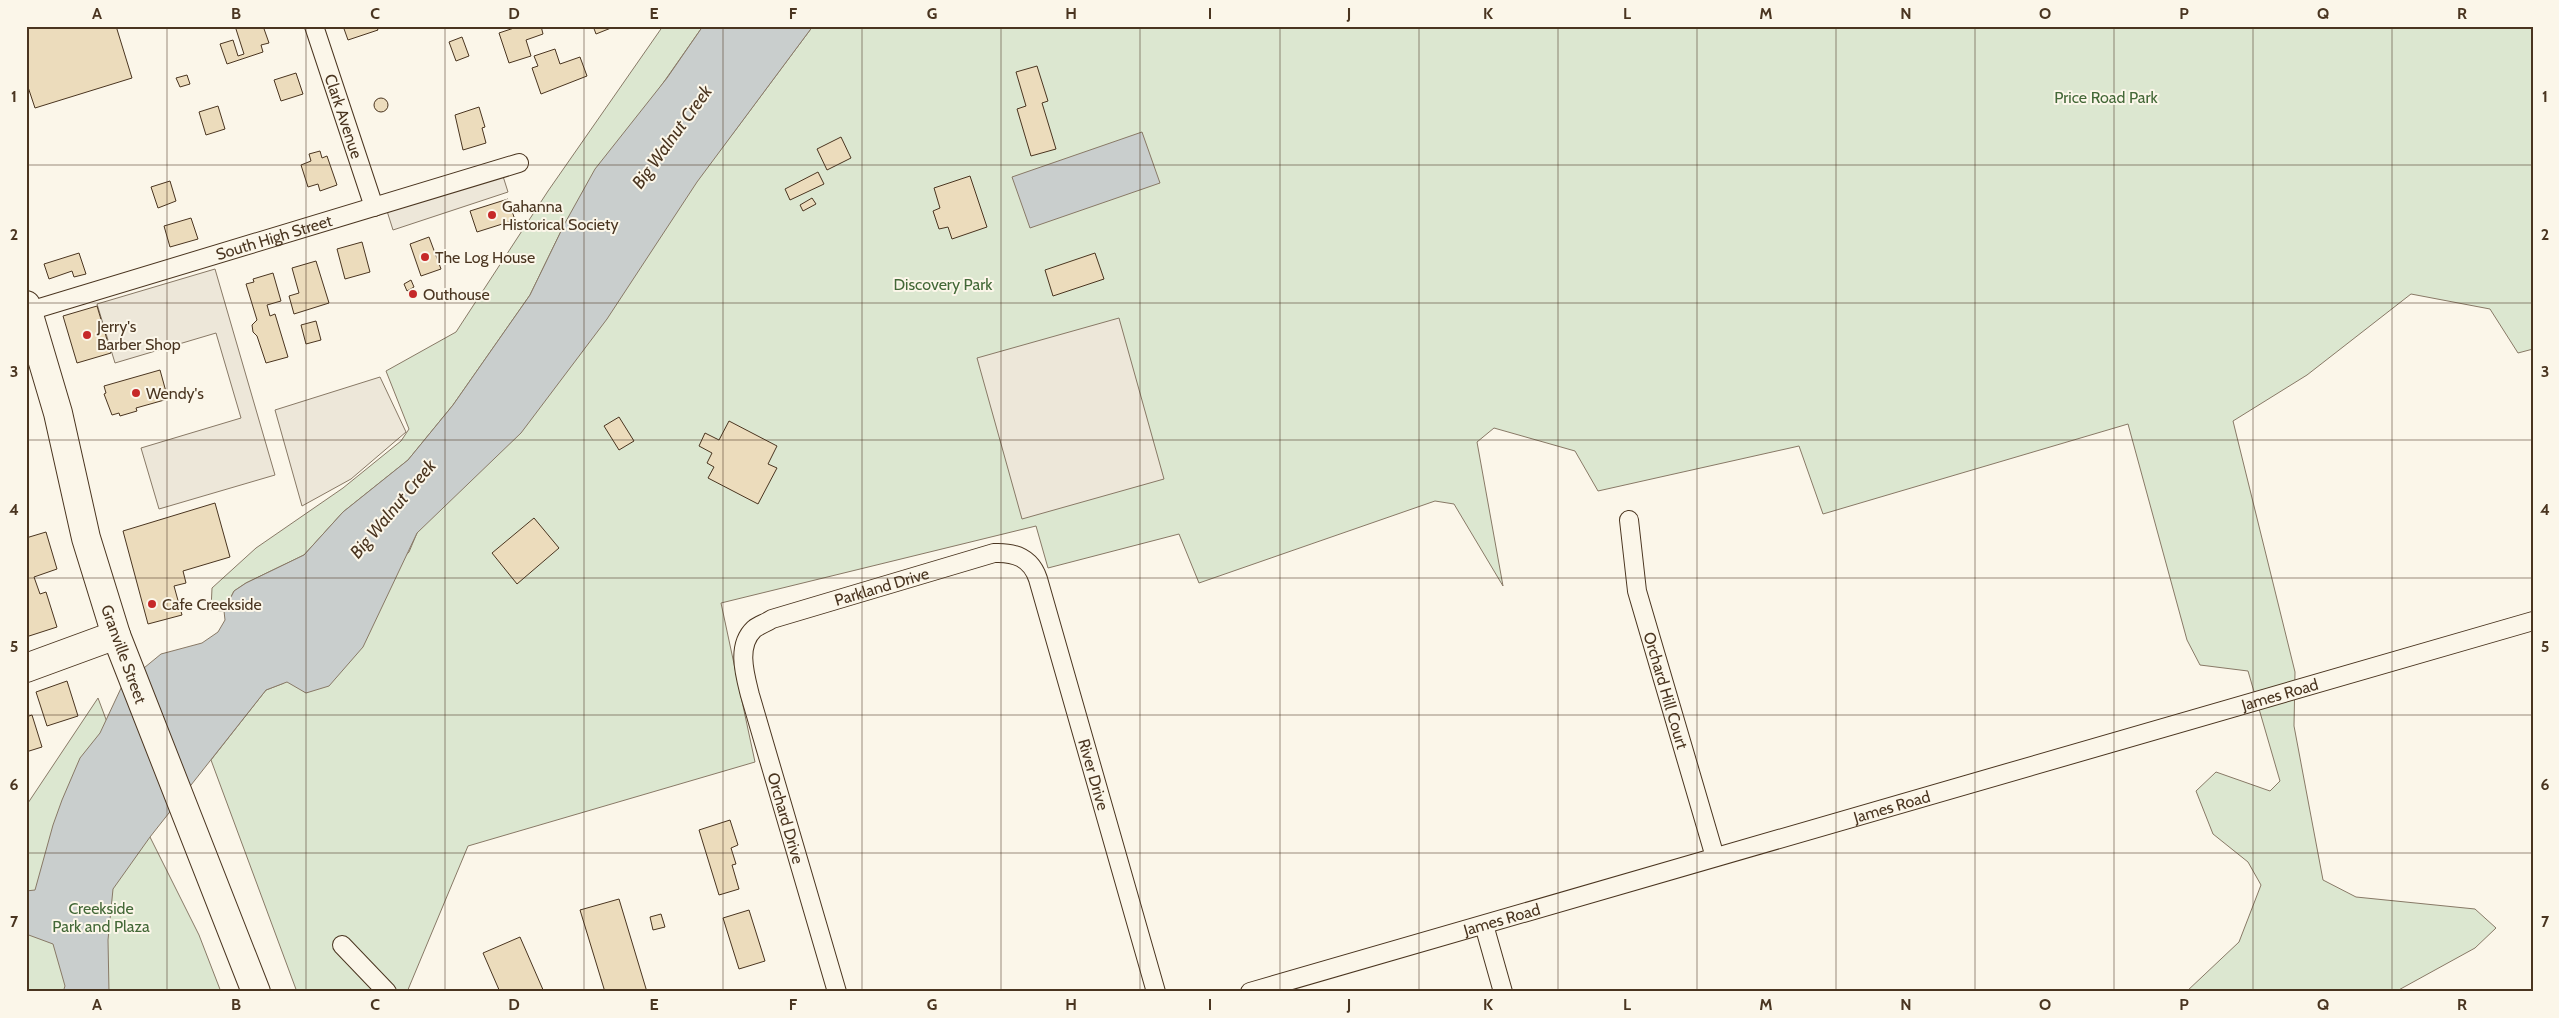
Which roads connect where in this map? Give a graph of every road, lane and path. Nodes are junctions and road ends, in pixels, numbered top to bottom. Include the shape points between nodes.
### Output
1 (314, 26) edge
2 (519, 163) dead end
3 (374, 207) junction
4 (27, 310) edge
5 (1629, 520) dead end
6 (1026, 560) joint
7 (2533, 621) edge
8 (746, 644) joint
9 (120, 647) junction
10 (26, 668) edge
11 (1715, 857) junction
12 (1484, 925) junction
13 (342, 945) dead end
14 (256, 992) edge
15 (387, 992) edge
16 (837, 992) edge
17 (1156, 992) edge
18 (1250, 992) edge
19 (1503, 992) edge

1 - 3 street, Clark Avenue
2 - 3 street, South High Street
3 - 4 street, South High Street
4 - 9 main road, Granville Street via 58,413 86,538
5 - 11 street, Orchard Hill Court via 1638,590
6 - 8 street, Parkland Drive via 1011,552 994,553 836,599 772,619 753,630
6 - 17 street, River Drive via 1038,579
7 - 11 street, James Road
8 - 16 street, Orchard Drive via 742,662 750,695
9 - 10 main road
9 - 14 main road, Granville Street
11 - 12 street, James Road
12 - 18 street, James Road
12 - 19 street
13 - 15 street

